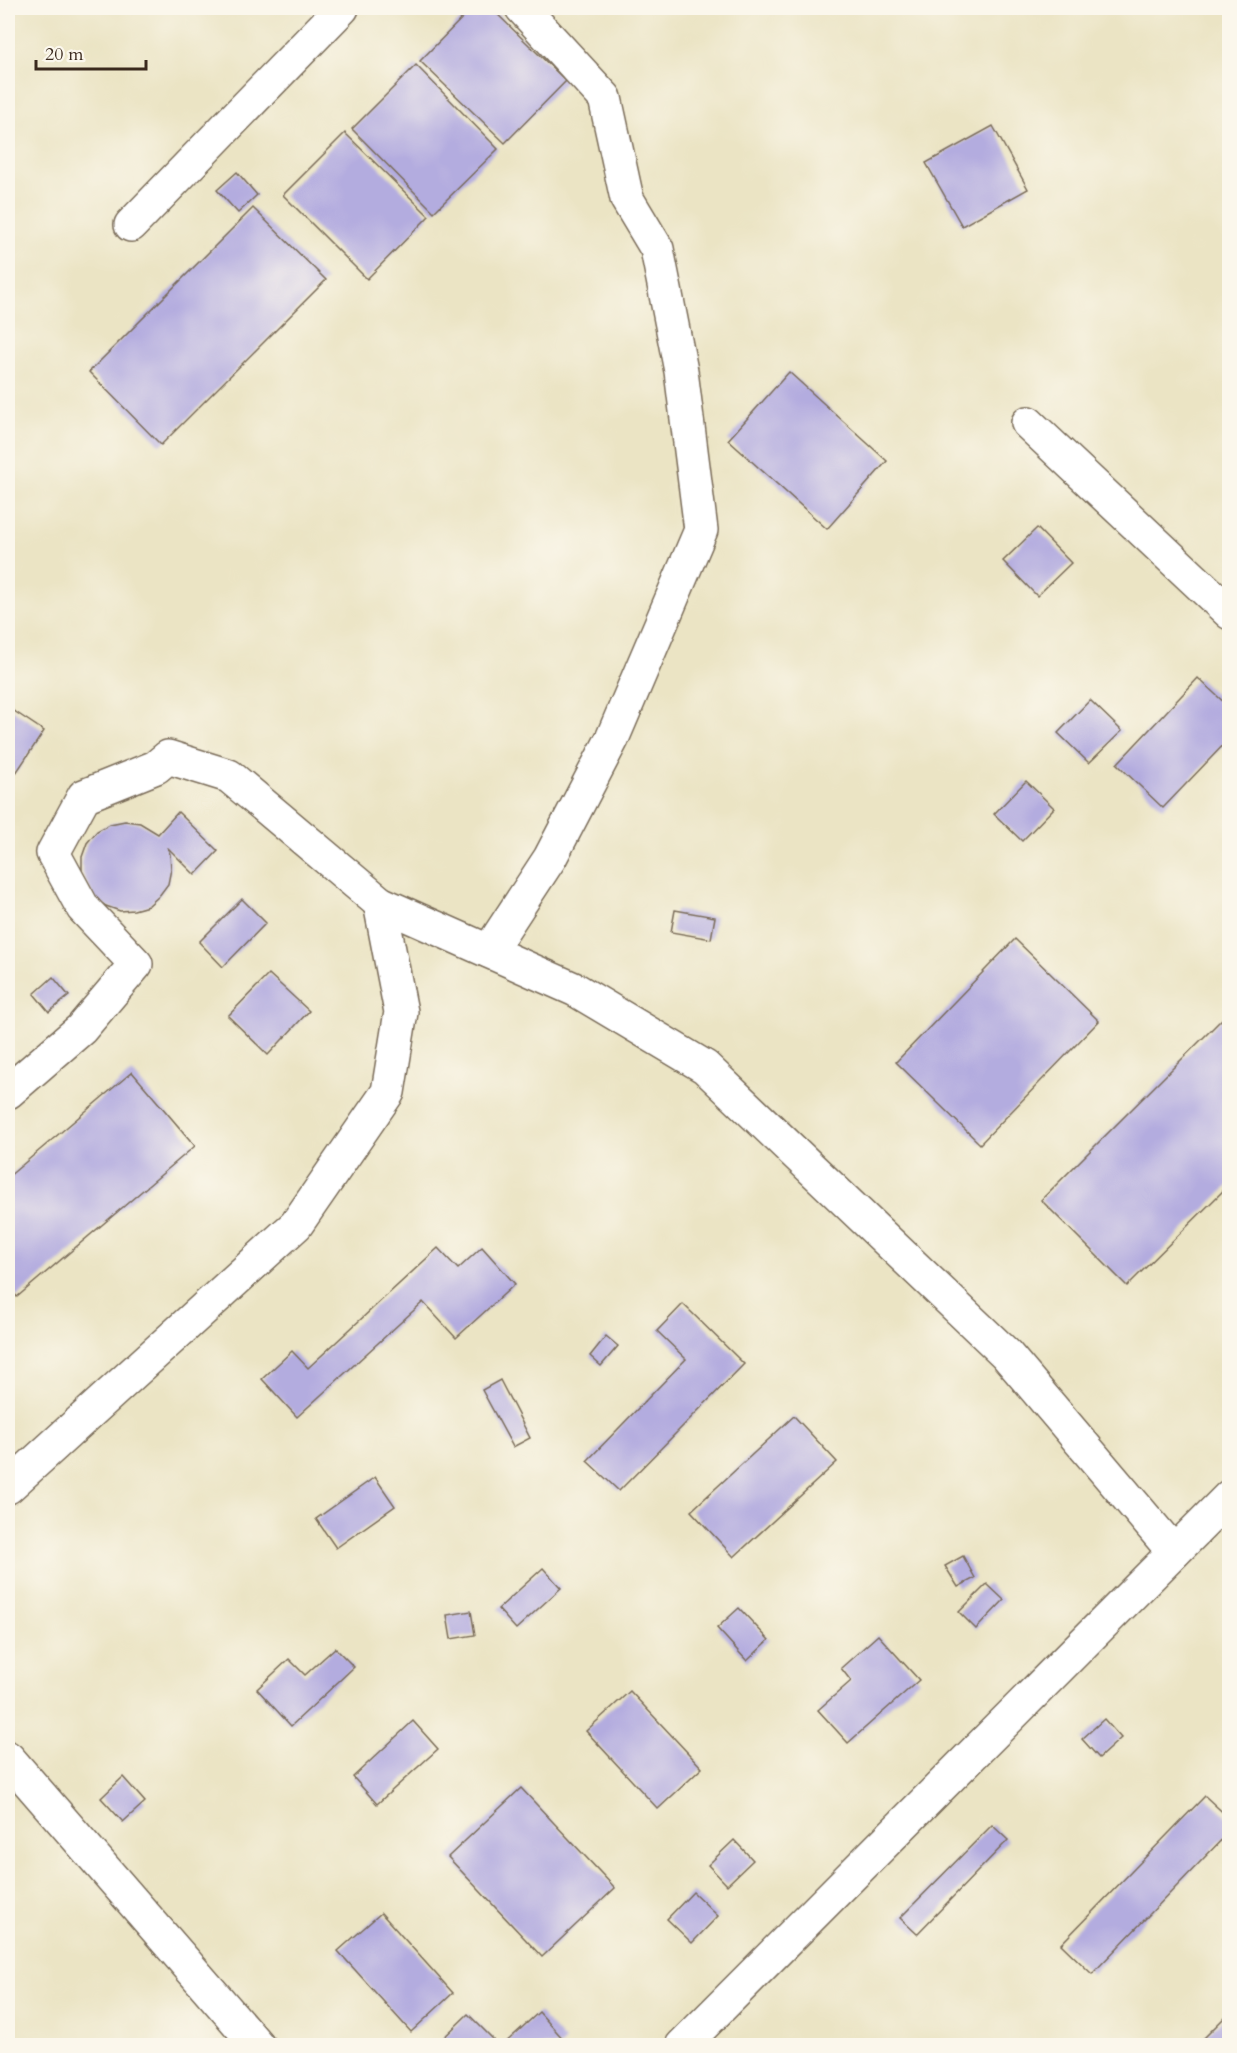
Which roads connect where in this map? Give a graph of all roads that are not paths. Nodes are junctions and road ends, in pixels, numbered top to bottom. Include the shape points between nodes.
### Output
1 (342, 8) edge
2 (522, 8) edge
3 (131, 225) dead end
4 (1028, 423) dead end
5 (1230, 613) edge
6 (380, 903) junction
7 (489, 951) junction
8 (8, 1092) edge
9 (8, 1487) edge
10 (1230, 1496) edge
11 (1174, 1552) junction
12 (8, 1758) edge
13 (258, 2046) edge
14 (682, 2046) edge

1 - 3 street
2 - 7 street via 605,98 627,199 657,249 681,370 700,530 612,740 550,858
4 - 5 street
6 - 7 street
6 - 8 street via 229,776 168,757 156,767 84,796 53,853 83,908 136,964 81,1029
6 - 9 street via 401,1012 388,1092 296,1225
7 - 11 street via 576,990 705,1066 1006,1354
10 - 11 street
11 - 14 street
12 - 13 street

